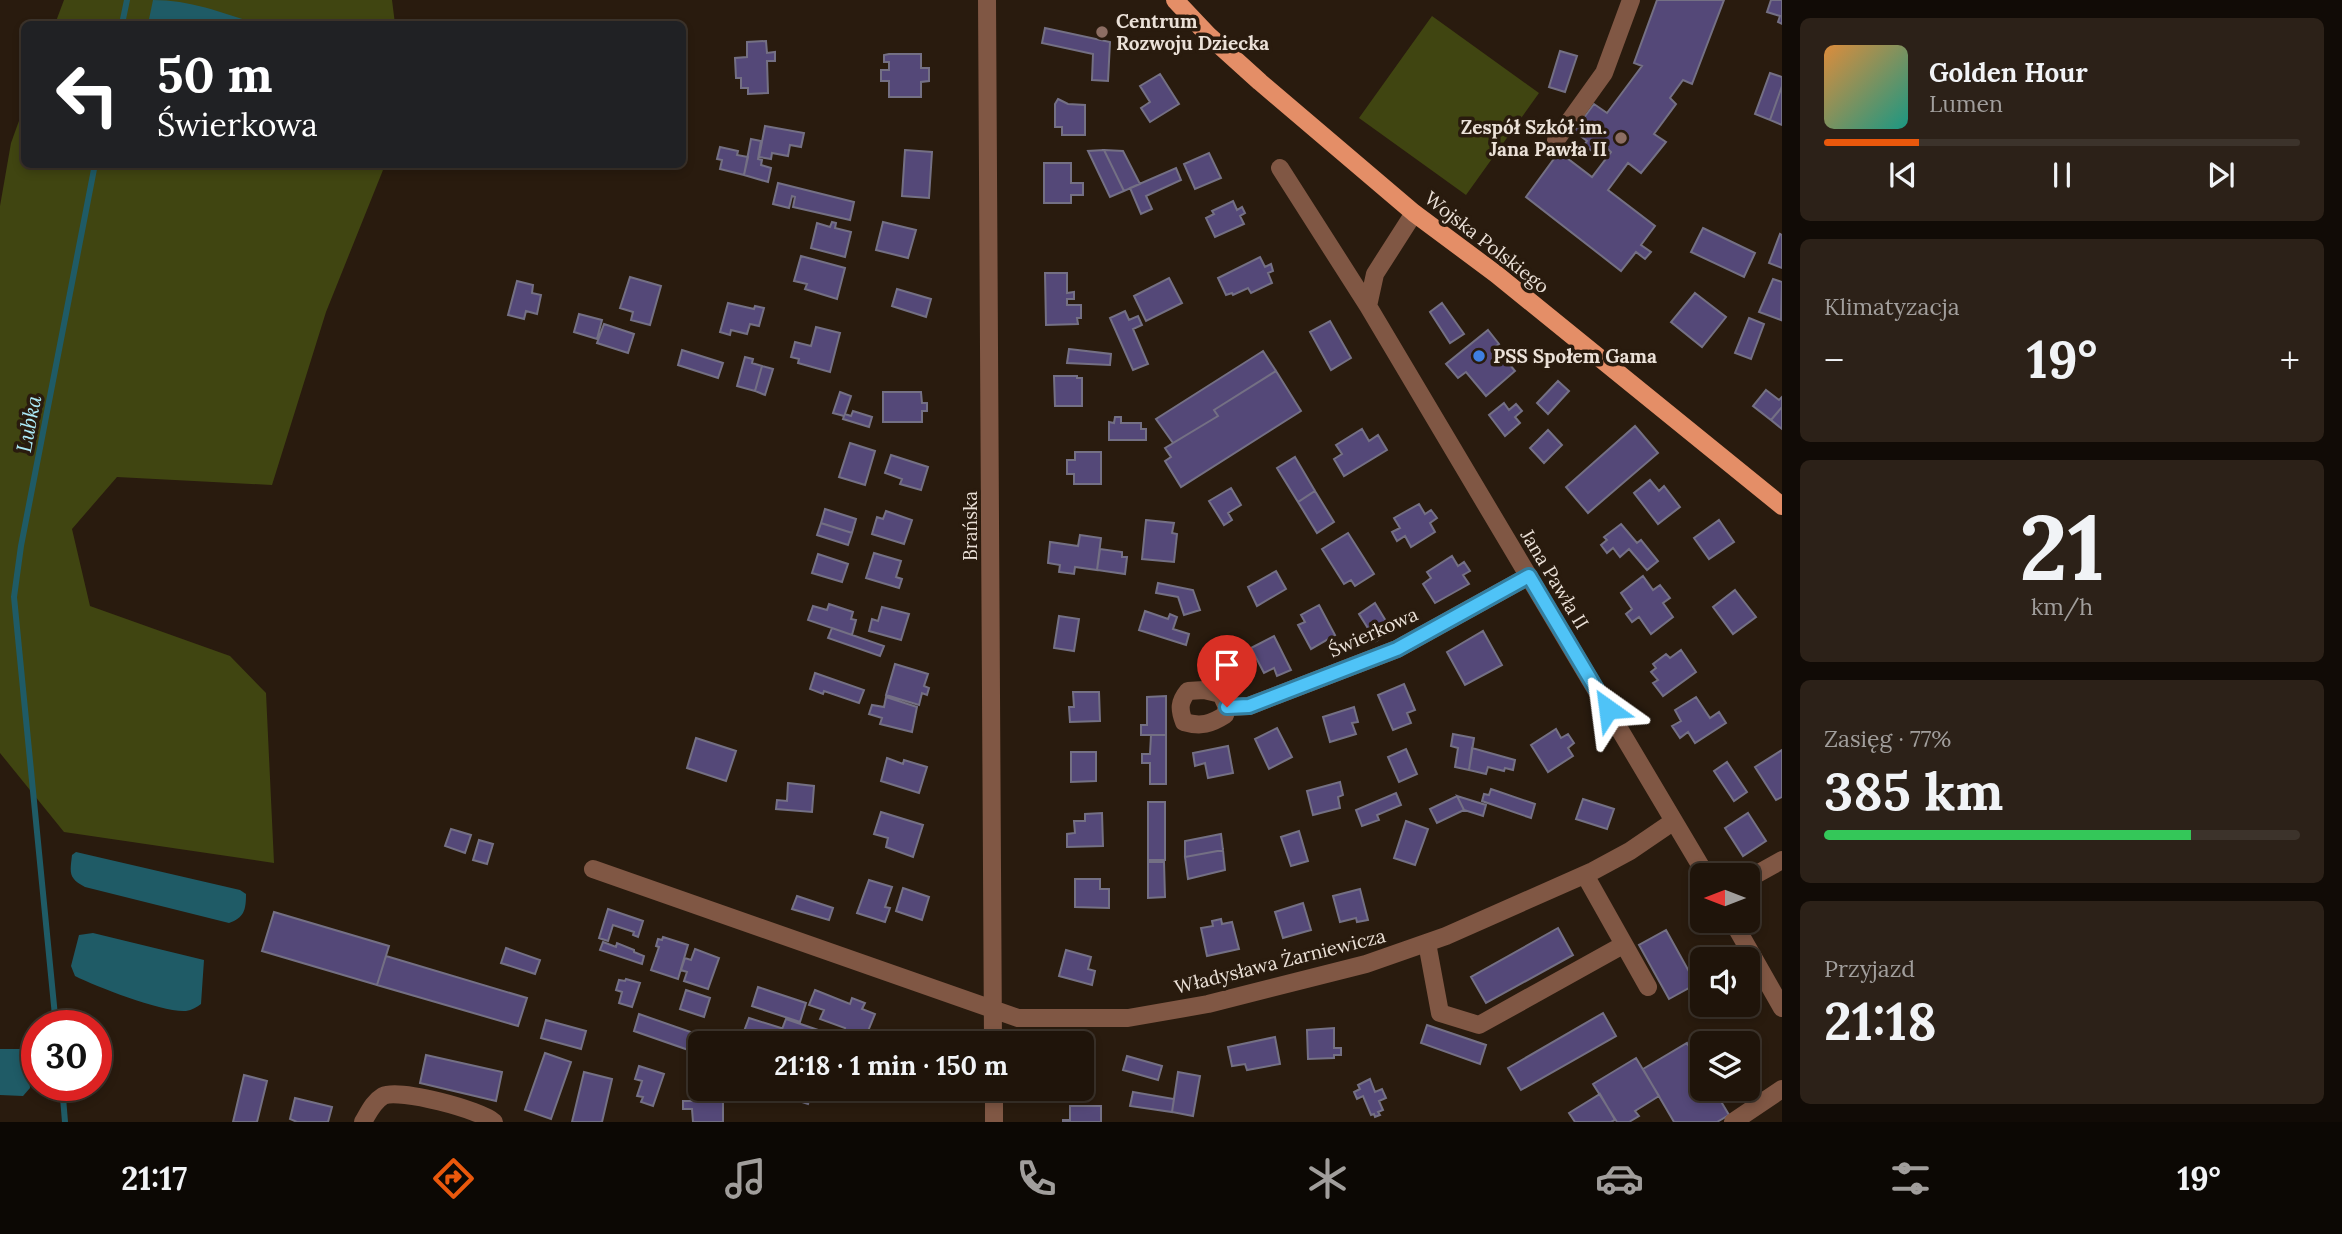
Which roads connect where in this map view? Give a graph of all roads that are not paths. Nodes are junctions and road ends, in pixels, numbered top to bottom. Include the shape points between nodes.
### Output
1 (1175, 0) edge
2 (1631, 0) edge
3 (988, 3) edge
4 (1556, 140) dead end
5 (1280, 168) dead end
6 (1414, 213) junction
7 (1368, 306) junction
8 (1782, 506) edge
9 (1529, 576) junction
10 (1227, 707) dead end
11 (1674, 821) junction
12 (1782, 860) edge
13 (1699, 863) edge
14 (593, 869) dead end
15 (1760, 872) edge
16 (1585, 875) junction
17 (1739, 933) edge
18 (1427, 943) junction
19 (1623, 945) junction
20 (1648, 987) dead end
21 (1782, 1008) edge
22 (993, 1010) junction
23 (993, 1031) edge
24 (1782, 1089) edge
25 (994, 1101) edge
26 (363, 1122) edge
27 (494, 1122) edge
28 (994, 1122) edge
29 (1733, 1122) edge

1 - 6 main road, Wojska Polskiego via 1260,82
2 - 4 street via 1604,73
3 - 22 street, Brańska
5 - 7 street, Jana Pawła II
6 - 7 street via 1375,274
6 - 8 main road, Wojska Polskiego
7 - 9 street, Jana Pawła II
9 - 10 street, Świerkowa via 1397,649 1249,706
9 - 11 street, Jana Pawła II
11 - 13 street, Jana Pawła II
11 - 16 street, Władysława Żarniewicza
12 - 15 street
14 - 22 street, Władysława Żarniewicza
16 - 18 street, Władysława Żarniewicza
16 - 19 street
17 - 21 street
18 - 19 street via 1440,1013 1479,1025
18 - 22 street, Władysława Żarniewicza via 1366,964 1208,1004 1128,1018 1018,1018
19 - 20 street
22 - 23 street, Brańska
24 - 29 street
25 - 28 street
26 - 27 street via 373,1104 386,1094 468,1110

